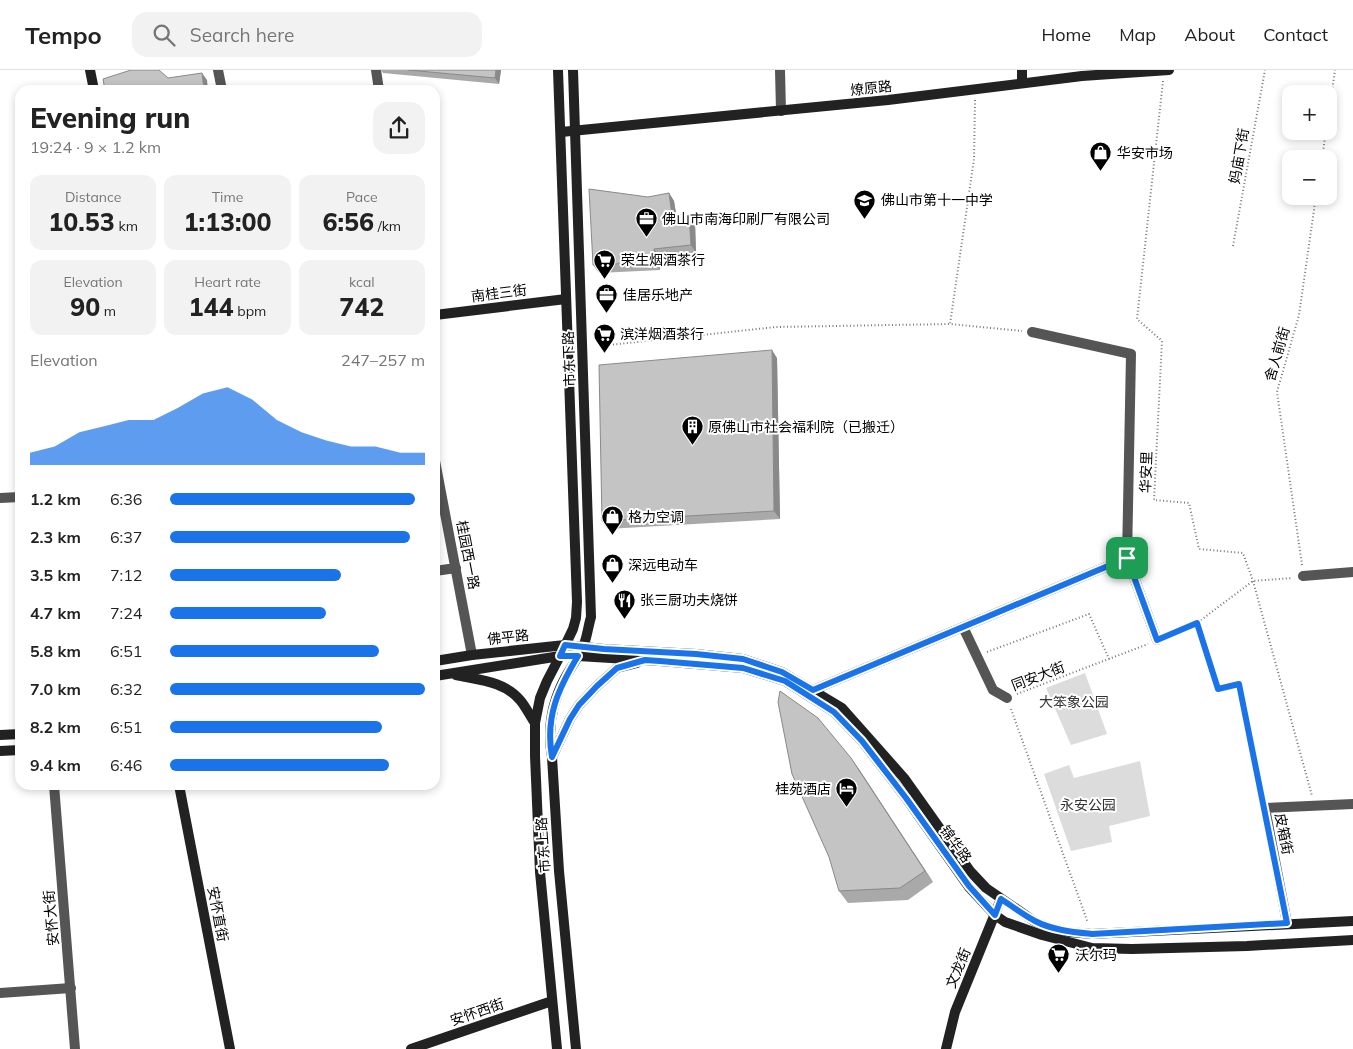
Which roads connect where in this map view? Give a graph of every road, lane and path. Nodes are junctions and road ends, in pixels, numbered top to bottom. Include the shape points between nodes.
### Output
1 (90, 70) edge
2 (218, 70) edge
3 (376, 70) edge
4 (558, 70) edge
5 (573, 70) edge
6 (780, 70) edge
7 (1022, 70) edge
8 (1164, 70) edge
9 (1169, 70) edge
10 (1265, 70) edge
11 (1335, 70) edge
12 (1022, 83) junction
13 (93, 85) edge
14 (221, 85) edge
15 (378, 85) edge
16 (1333, 85) edge
17 (975, 89) junction
18 (781, 111) junction
19 (561, 132) junction
20 (575, 132) junction
21 (1315, 205) edge
22 (1233, 246) dead end
23 (566, 299) junction
24 (440, 314) edge
25 (950, 324) junction
26 (1032, 332) joint
27 (599, 346) dead end
28 (440, 486) edge
29 (15, 497) edge
30 (0, 498) edge
31 (1127, 558) junction
32 (456, 568) junction
33 (440, 570) edge
34 (1353, 572) edge
35 (1303, 576) junction
36 (1253, 581) junction
37 (1197, 623) junction
38 (963, 627) junction
39 (1157, 640) junction
40 (565, 645) junction
41 (584, 646) junction
42 (472, 655) junction
43 (560, 656) junction
44 (578, 656) junction
45 (977, 656) junction
46 (1109, 659) junction
47 (440, 660) edge
48 (645, 660) junction
49 (450, 674) junction
50 (440, 675) edge
51 (813, 690) junction
52 (1007, 698) junction
53 (535, 724) junction
54 (15, 734) edge
55 (0, 735) edge
56 (15, 750) edge
57 (0, 751) edge
58 (552, 757) junction
59 (54, 790) edge
60 (180, 790) edge
61 (1353, 804) edge
62 (1315, 805) junction
63 (1265, 808) junction
64 (1001, 899) junction
65 (995, 915) junction
66 (1353, 920) edge
67 (1287, 923) junction
68 (1092, 934) junction
69 (1353, 940) edge
70 (71, 988) junction
71 (0, 993) edge
72 (552, 1001) junction
73 (75, 1049) edge
74 (230, 1049) edge
75 (411, 1049) edge
76 (557, 1049) edge
77 (576, 1049) edge
78 (946, 1049) edge

1 - 13 main road
2 - 14 street
3 - 15 street
4 - 19 main road, 市东下路
5 - 20 main road, 市东下路
6 - 18 street
7 - 12 main road
8 - 9 main road, 燎原路
8 - 12 main road, 燎原路
8 - 36 path, 华安里 via 1137,319 1162,341 1154,500 1189,503 1199,549 1243,553
10 - 22 path, 妈庙下街
11 - 16 path
12 - 17 main road, 燎原路
17 - 18 main road, 燎原路
17 - 25 path via 974,159
18 - 20 main road, 燎原路
19 - 20 main road, 燎原路
19 - 23 main road, 市东下路
20 - 41 main road, 市东下路 via 591,602
21 - 35 path, 舍人前街 via 1298,316 1277,392
23 - 24 main road, 南桂三街
23 - 40 main road, 市东下路 via 577,602 573,629
25 - 26 path
25 - 27 path via 776,328
26 - 31 street via 1132,354
28 - 32 street, 桂园西一路
29 - 30 street
31 - 38 street
31 - 39 street
32 - 33 street
32 - 42 street, 桂园西一路
34 - 35 street
35 - 36 path
36 - 37 path, 同安大街
36 - 62 path, 华安里
37 - 39 path, 同安大街
37 - 63 path via 1218,689 1239,684
38 - 45 street
38 - 51 street
39 - 46 path, 同安大街
40 - 41 main road, 佛平路
40 - 42 main road, 佛平路
40 - 43 main road, 市东上路
41 - 44 main road, 市东上路
41 - 51 main road, 锦华路 via 743,659 782,672
42 - 47 main road, 佛平路
43 - 44 main road, 佛平路
43 - 49 main road, 佛平路
43 - 53 main road, 市东上路 via 540,698
44 - 48 main road, 锦华路
44 - 58 main road, 市东上路 via 564,679 550,719
45 - 46 path via 1089,614
45 - 52 street via 993,690
46 - 52 path, 同安大街
48 - 58 main road via 617,668 597,686 570,719
48 - 65 main road, 锦华路 via 743,668 785,681 834,712 862,741 969,886
49 - 50 main road, 佛平路
49 - 53 main road via 499,684 520,701
51 - 64 main road, 锦华路 via 848,714 904,778 970,871
52 - 68 path, 同安大街
53 - 72 main road, 市东上路 via 540,872
54 - 55 main road
56 - 57 main road
58 - 77 main road, 市东上路 via 558,871
59 - 70 street, 安怀大街
60 - 74 main road, 安怀直街
61 - 62 street, 皮箱街
62 - 63 street, 皮箱街
63 - 67 street, 皮箱街
64 - 65 main road, 文龙街
64 - 68 main road, 锦华路 via 1048,927
65 - 69 main road, 锦华路 via 1005,922 1042,935 1092,948 1247,946
65 - 78 main road, 文龙街 via 955,1012
66 - 67 main road, 锦华路
67 - 68 main road, 锦华路
70 - 71 street
70 - 73 street, 安怀大街
72 - 75 main road, 安怀西街
72 - 76 main road, 市东上路

